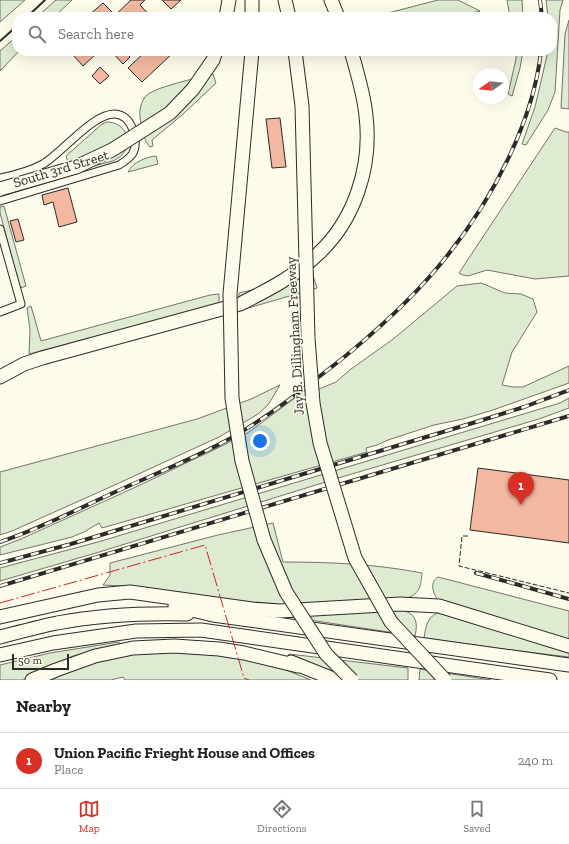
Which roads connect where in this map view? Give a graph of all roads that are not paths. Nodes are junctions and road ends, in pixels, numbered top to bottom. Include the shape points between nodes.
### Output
1 (230, 0) edge
2 (252, 0) edge
3 (285, 0) edge
4 (331, 0) edge
5 (227, 12) edge
6 (252, 12) edge
7 (287, 12) edge
8 (336, 12) edge
9 (214, 56) edge
10 (252, 56) edge
11 (296, 56) edge
12 (352, 56) edge
13 (0, 178) edge
14 (0, 189) edge
15 (0, 201) edge
16 (0, 229) edge
17 (0, 312) edge
18 (0, 376) edge
19 (98, 595) junction
20 (213, 614) junction
21 (1, 616) edge
22 (201, 630) junction
23 (0, 637) edge
24 (569, 646) edge
25 (0, 655) edge
26 (569, 665) edge
27 (298, 666) junction
28 (32, 680) edge
29 (336, 680) edge
30 (352, 680) edge
31 (445, 680) edge
32 (550, 680) edge

1 - 5 highway
2 - 6 highway
3 - 7 highway
4 - 8 highway
9 - 14 highway, bridge via 193,89 170,113 112,150 76,167
10 - 30 highway, bridge via 230,294 232,398 242,461 264,540 286,592 326,654
11 - 31 highway, Jay B. Dillingham Freeway, bridge via 302,106 309,346 313,403 320,443 355,558 391,622
12 - 18 highway, bridge via 366,117 367,152 361,184 349,215 319,254 288,278 240,304 42,358
13 - 15 street, South 3rd Street via 43,164 97,119 116,114 132,128 135,146 132,154 119,165
16 - 17 street via 21,304
19 - 20 highway via 161,602
19 - 21 highway
19 - 24 highway via 130,592 280,611 400,604 438,606
20 - 23 highway via 154,613 105,616 57,623
20 - 26 highway
22 - 25 highway via 136,631 53,643
22 - 27 highway via 268,652
22 - 32 highway
27 - 28 highway via 219,649 174,646 133,648 95,656
27 - 29 highway

